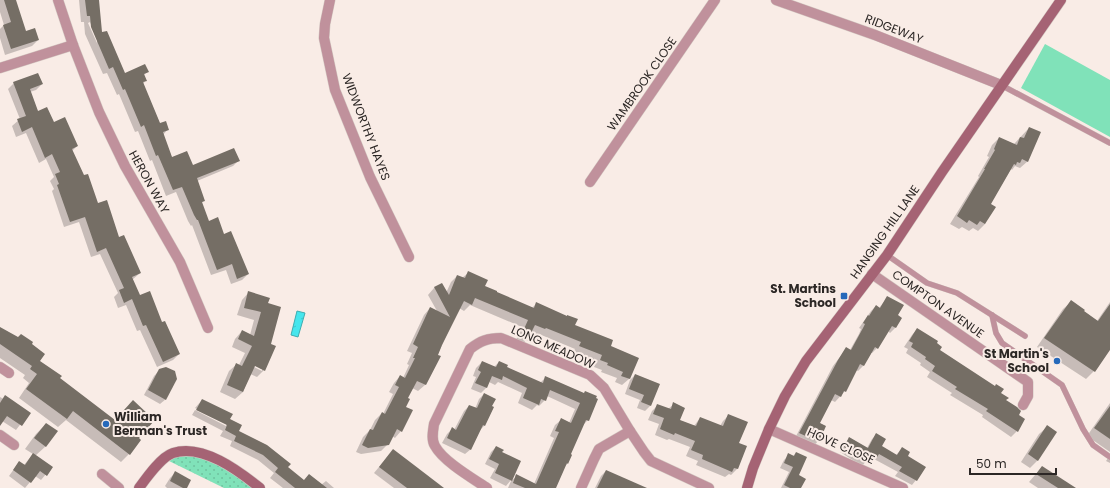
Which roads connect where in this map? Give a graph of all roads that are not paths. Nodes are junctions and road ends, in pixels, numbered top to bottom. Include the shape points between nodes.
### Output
1 (58, 0) edge
2 (330, 0) edge
3 (715, 0) edge
4 (776, 0) edge
5 (1061, 0) edge
6 (73, 45) junction
7 (0, 68) edge
8 (1001, 85) junction
9 (1110, 143) edge
10 (590, 182) dead end
11 (887, 255) junction
12 (409, 257) dead end
13 (872, 274) junction
14 (992, 315) junction
15 (208, 328) dead end
16 (1025, 336) dead end
17 (0, 367) edge
18 (9, 373) dead end
19 (1023, 405) dead end
20 (769, 429) junction
21 (630, 431) junction
22 (0, 435) edge
23 (14, 445) dead end
24 (1110, 457) edge
25 (102, 474) dead end
26 (120, 488) edge
27 (139, 488) edge
28 (260, 488) edge
29 (486, 488) edge
30 (581, 488) edge
31 (709, 488) edge
32 (747, 488) edge
33 (903, 488) edge

1 - 6 street, HERON WAY
2 - 12 street, WIDWORTHY HAYES via 324,24 324,38 335,90 370,177
3 - 10 street, WAMBROOK CLOSE
4 - 8 street, RIDGEWAY via 875,35
5 - 8 street, HANGING HILL LANE
6 - 7 street
6 - 15 street, HERON WAY via 99,112 124,166 180,262
8 - 9 lane
8 - 11 street, HANGING HILL LANE
11 - 13 street, HANGING HILL LANE
11 - 14 lane via 927,283 957,292
13 - 19 street, COMPTON AVENUE via 1028,382 1028,396
13 - 20 street, HANGING HILL LANE via 806,361
14 - 16 lane
14 - 24 lane via 996,333 1002,344 1062,385 1093,445
17 - 18 street
20 - 32 street, HANGING HILL LANE
20 - 33 street, HOVE CLOSE
21 - 29 street, LONG MEADOW via 604,388 590,375 502,338 480,341 470,349 434,424 432,436 434,446 445,458
21 - 30 street via 599,450
21 - 31 street, LONG MEADOW via 651,461
22 - 23 street
25 - 26 street
27 - 28 street via 157,465 173,453 192,450 220,461

